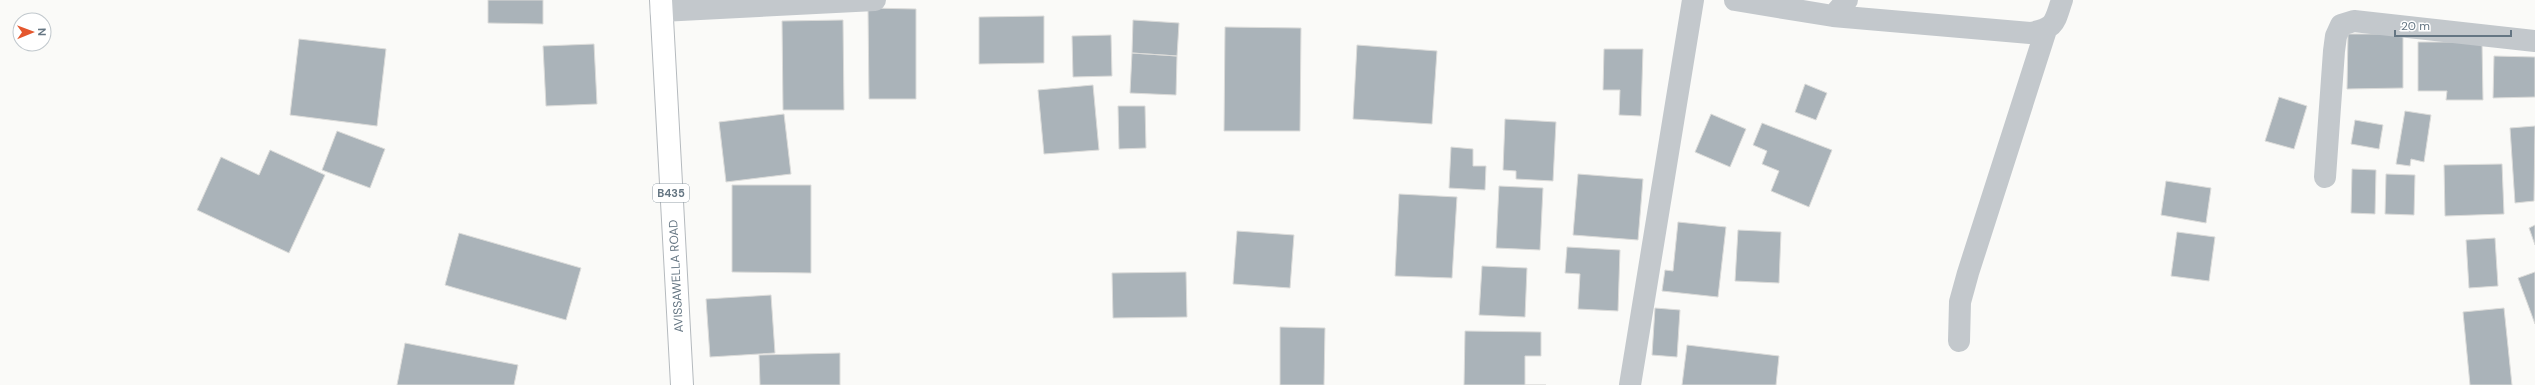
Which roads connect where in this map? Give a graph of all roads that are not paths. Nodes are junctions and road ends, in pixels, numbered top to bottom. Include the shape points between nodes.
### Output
1 (875, 0) edge
2 (1693, 0) edge
3 (1735, 0) edge
4 (1847, 0) edge
5 (2062, 0) edge
6 (661, 6) edge
7 (1832, 16) junction
8 (2046, 30) junction
9 (2535, 41) edge
10 (2325, 177) dead end
11 (1959, 341) dead end
12 (682, 385) edge
13 (1630, 385) edge

1 - 6 street
2 - 13 street
3 - 7 street
4 - 7 street
5 - 8 street via 2053,26
6 - 12 main road, AVISSAWELLA ROAD / B435
7 - 8 street via 2030,33
8 - 11 street via 1968,273 1960,302
9 - 10 street via 2354,21 2341,25 2334,51

